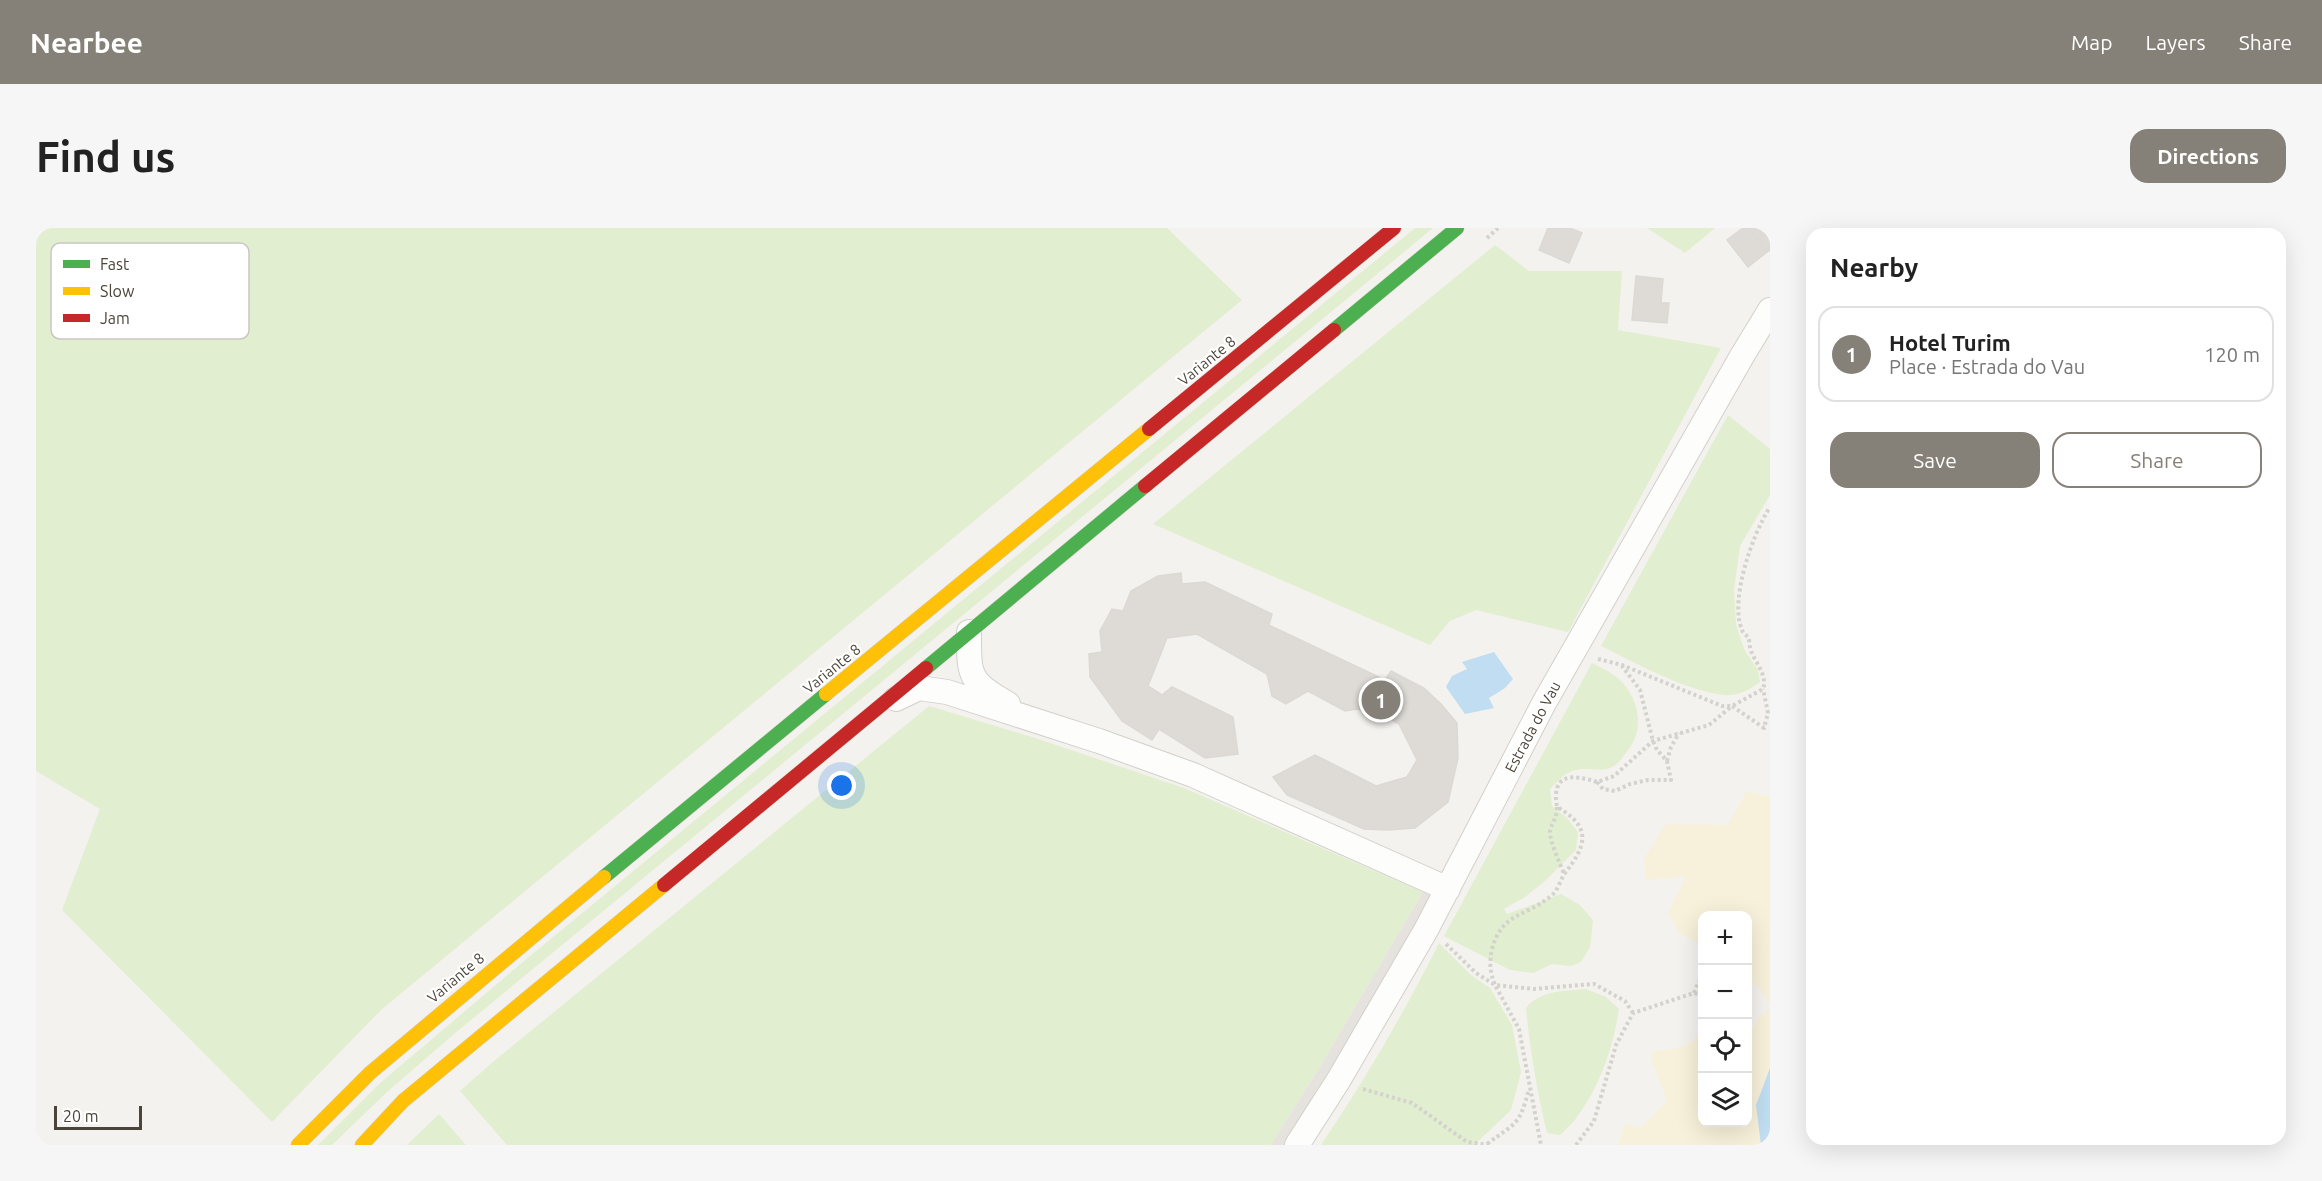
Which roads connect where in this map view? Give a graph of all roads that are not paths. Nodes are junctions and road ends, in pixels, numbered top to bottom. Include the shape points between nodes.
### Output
1 (1394, 228) edge
2 (1457, 228) edge
3 (1770, 310) edge
4 (969, 632) junction
5 (878, 707) junction
6 (1043, 724) junction
7 (1448, 889) junction
8 (298, 1145) edge
9 (362, 1145) edge
10 (1297, 1145) edge

1 - 8 main road, Variante 8 via 469,988 370,1073
2 - 4 main road
3 - 7 street, Estrada do Vau via 1544,703
4 - 5 main road
4 - 6 street via 969,669 983,689
5 - 6 street via 919,688 947,692
5 - 9 main road via 403,1101
6 - 7 street via 1192,775
7 - 10 street, Estrada do Vau

